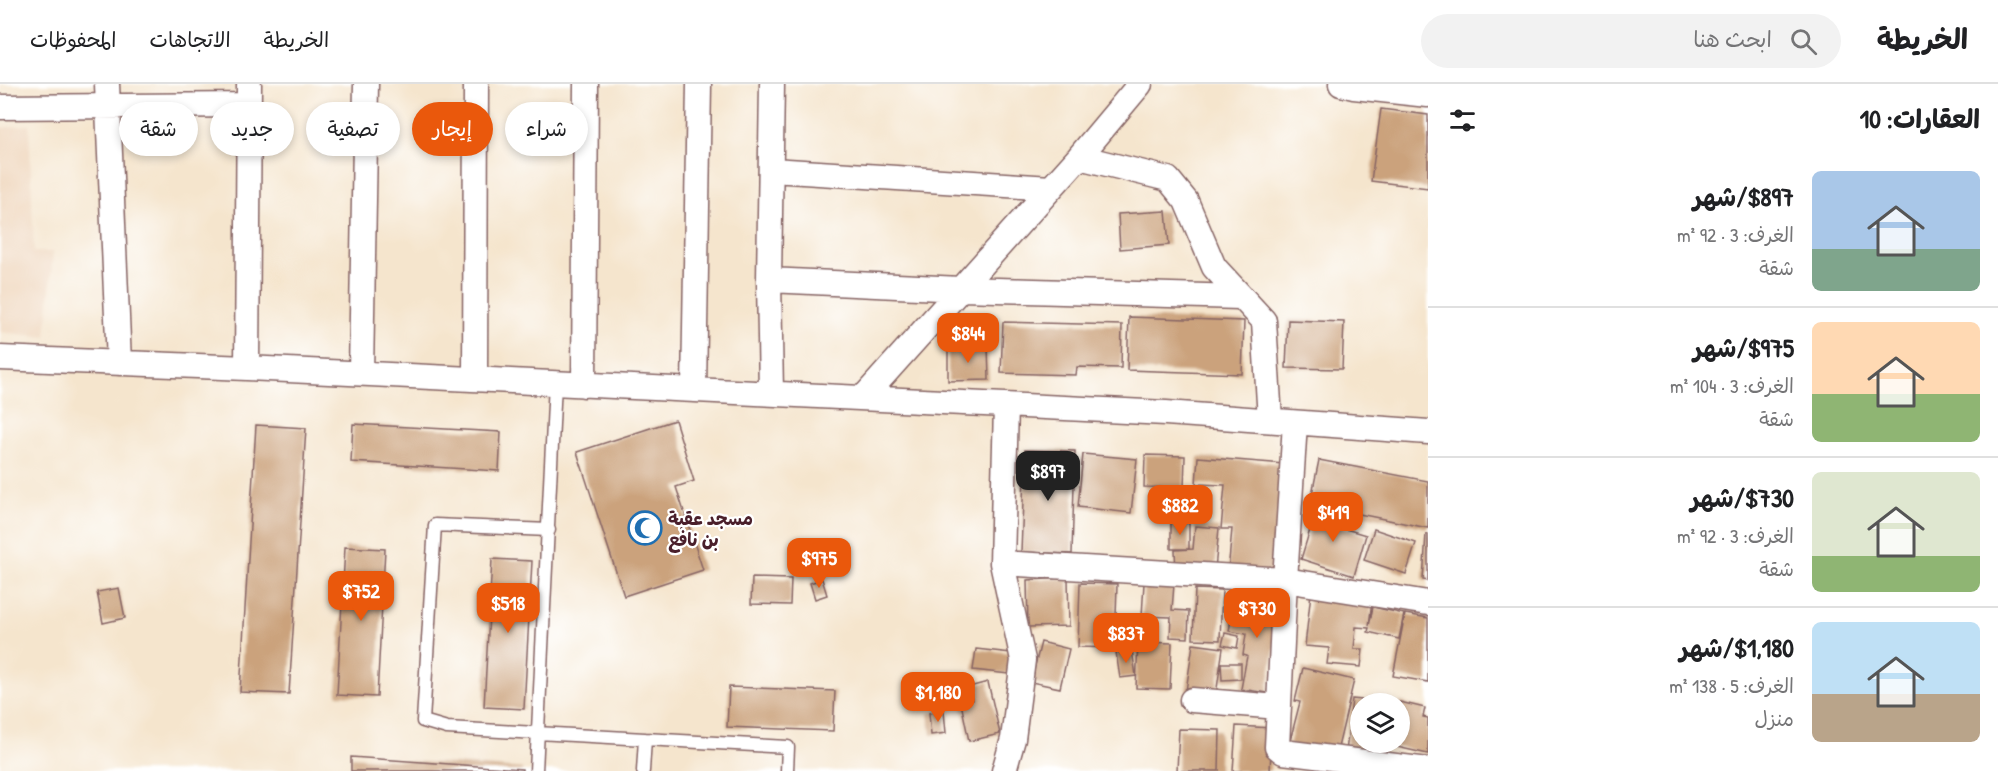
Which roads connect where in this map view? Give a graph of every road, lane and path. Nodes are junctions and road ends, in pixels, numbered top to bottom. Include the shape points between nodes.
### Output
1 (366, 84) edge
2 (476, 84) edge
3 (586, 84) edge
4 (699, 84) edge
5 (772, 84) edge
6 (1140, 84) edge
7 (1341, 84) edge
8 (249, 94) edge
9 (107, 95) edge
10 (1428, 95) edge
11 (0, 107) edge
12 (1079, 157) junction
13 (772, 170) junction
14 (1051, 188) junction
15 (769, 280) junction
16 (961, 290) junction
17 (1240, 297) junction
18 (0, 358) edge
19 (119, 363) junction
20 (247, 368) junction
21 (361, 373) junction
22 (475, 379) junction
23 (555, 383) junction
24 (584, 384) junction
25 (694, 390) junction
26 (771, 393) junction
27 (863, 398) junction
28 (1006, 406) junction
29 (1270, 420) junction
30 (1295, 423) junction
31 (1428, 432) edge
32 (549, 531) junction
33 (1002, 563) junction
34 (1285, 580) junction
35 (1428, 603) edge
36 (1192, 700) dead end
37 (1279, 707) junction
38 (538, 733) junction
39 (645, 739) junction
40 (1348, 766) edge
41 (1428, 770) edge
42 (536, 771) edge
43 (643, 771) edge
44 (787, 771) edge
45 (1004, 771) edge

1 - 21 street
2 - 22 street
3 - 24 street
4 - 25 street
5 - 13 street
6 - 12 street
7 - 10 street
8 - 9 street
8 - 20 street
9 - 11 street
9 - 19 street
12 - 14 street
12 - 17 street via 1168,179 1186,201 1214,267
13 - 14 street
13 - 15 street
14 - 16 street
15 - 16 street
15 - 26 street
16 - 17 street
16 - 27 street
17 - 29 street via 1264,321
18 - 19 street
19 - 20 street
20 - 21 street
21 - 22 street
22 - 23 street
23 - 24 street
23 - 32 lane
24 - 25 street
25 - 26 street
26 - 27 street
27 - 28 street
28 - 29 street
28 - 33 street
29 - 30 street
30 - 31 street
30 - 34 street
32 - 38 lane
32 - 38 lane via 435,525 423,722 447,728
33 - 34 street
33 - 45 street via 1023,660 1013,739
34 - 35 street
34 - 37 street
36 - 37 street
37 - 40 street via 1277,747 1283,752
38 - 39 lane
38 - 42 lane
39 - 43 lane
39 - 44 lane via 788,747
40 - 41 street

